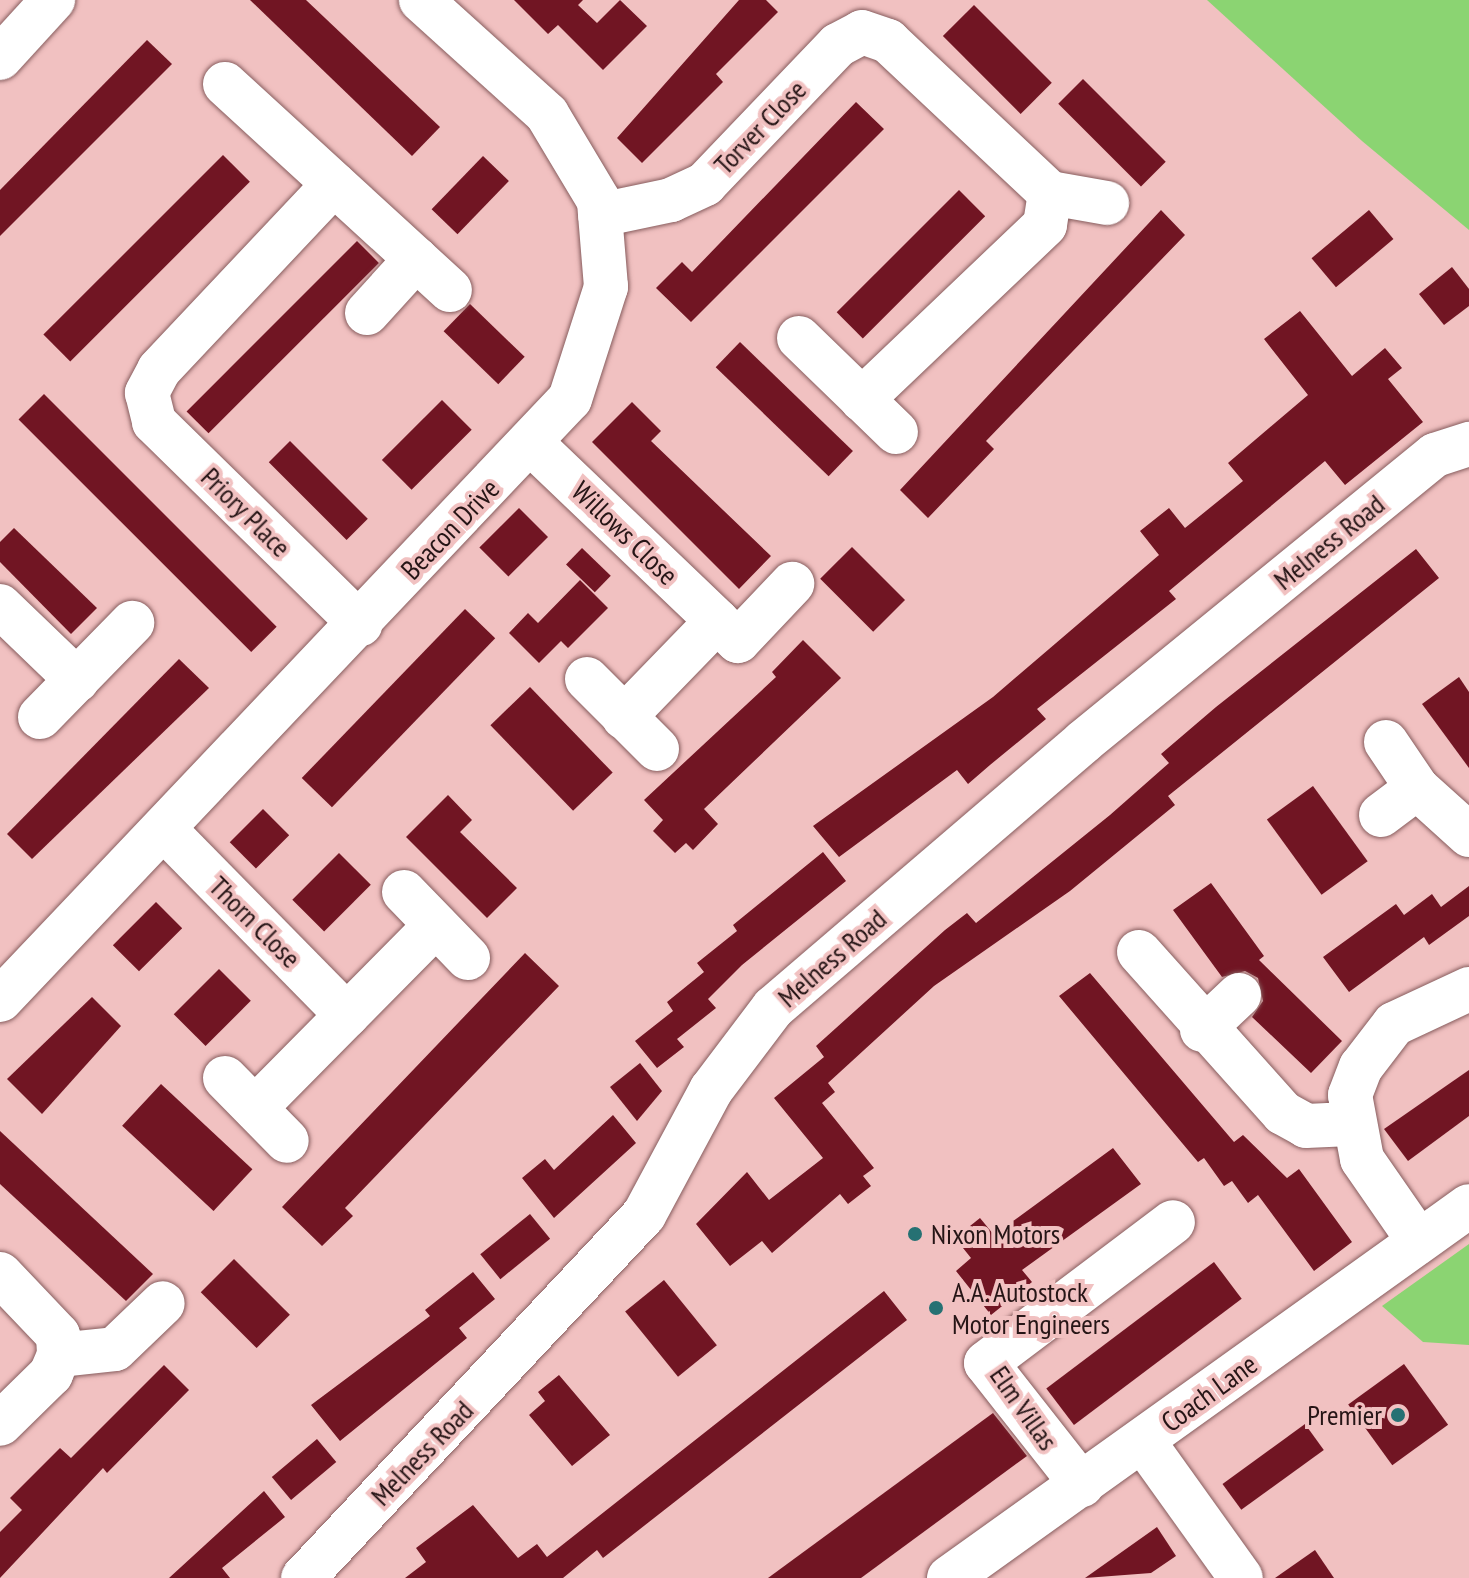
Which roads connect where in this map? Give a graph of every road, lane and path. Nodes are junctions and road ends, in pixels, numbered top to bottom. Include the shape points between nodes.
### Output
1 (53, 0) edge
2 (421, 0) edge
3 (861, 16) edge
4 (0, 58) edge
5 (225, 84) dead end
6 (334, 184) junction
7 (1050, 193) junction
8 (1107, 203) dead end
9 (600, 215) junction
10 (416, 259) junction
11 (450, 290) dead end
12 (367, 313) dead end
13 (799, 338) dead end
14 (862, 399) junction
15 (896, 432) dead end
16 (532, 444) junction
17 (1469, 444) edge
18 (792, 584) dead end
19 (0, 606) edge
20 (717, 621) junction
21 (132, 623) dead end
22 (360, 624) junction
23 (587, 679) dead end
24 (77, 680) junction
25 (40, 717) dead end
26 (624, 717) junction
27 (1386, 742) dead end
28 (657, 749) dead end
29 (1417, 788) junction
30 (1381, 815) dead end
31 (164, 829) junction
32 (1469, 835) edge
33 (404, 892) dead end
34 (436, 925) junction
35 (1139, 952) dead end
36 (468, 958) dead end
37 (1469, 989) edge
38 (1239, 995) dead end
39 (0, 1000) edge
40 (347, 1015) junction
41 (1202, 1030) junction
42 (1350, 1124) junction
43 (287, 1141) dead end
44 (1469, 1206) edge
45 (1173, 1222) dead end
46 (1418, 1240) junction
47 (0, 1274) edge
48 (163, 1303) dead end
49 (59, 1355) junction
50 (0, 1424) edge
51 (1143, 1441) junction
52 (1082, 1485) junction
53 (303, 1578) edge
54 (949, 1578) edge
55 (1241, 1578) edge

1 - 4 street
2 - 9 street, Beacon Drive via 547,114 599,201
3 - 7 street, Torver Close
3 - 9 street, Torver Close via 705,184 671,200
5 - 6 street
6 - 10 street
6 - 22 street, Priory Place via 159,370 128,392
7 - 8 street
7 - 14 street via 1045,225
9 - 16 street, Beacon Drive via 606,287 570,399
10 - 11 street
10 - 12 street
13 - 14 street
14 - 15 street
16 - 20 street, Willows Close
16 - 22 street, Beacon Drive
17 - 53 street, Melness Road via 1435,455 773,1008 711,1090 644,1215
18 - 20 street, Willows Close via 738,641
19 - 24 street
20 - 26 street
21 - 24 street
22 - 31 street, Beacon Drive
23 - 26 street
24 - 25 street
26 - 28 street
27 - 29 street
29 - 30 street
29 - 32 street
31 - 39 street, Beacon Drive
31 - 40 street, Thorn Close
33 - 34 street
34 - 36 street
34 - 40 street
35 - 41 street
37 - 42 street via 1394,1024 1361,1067
38 - 41 street
40 - 43 street via 240,1093
41 - 42 street via 1294,1121
42 - 46 street via 1362,1159
44 - 46 street, Coach Lane
45 - 52 street, Elm Villas via 986,1363
46 - 51 street, Coach Lane
47 - 49 street via 58,1335
48 - 49 street via 115,1349
49 - 50 street via 51,1374
51 - 52 street, Coach Lane
51 - 55 street
52 - 54 street, Coach Lane

